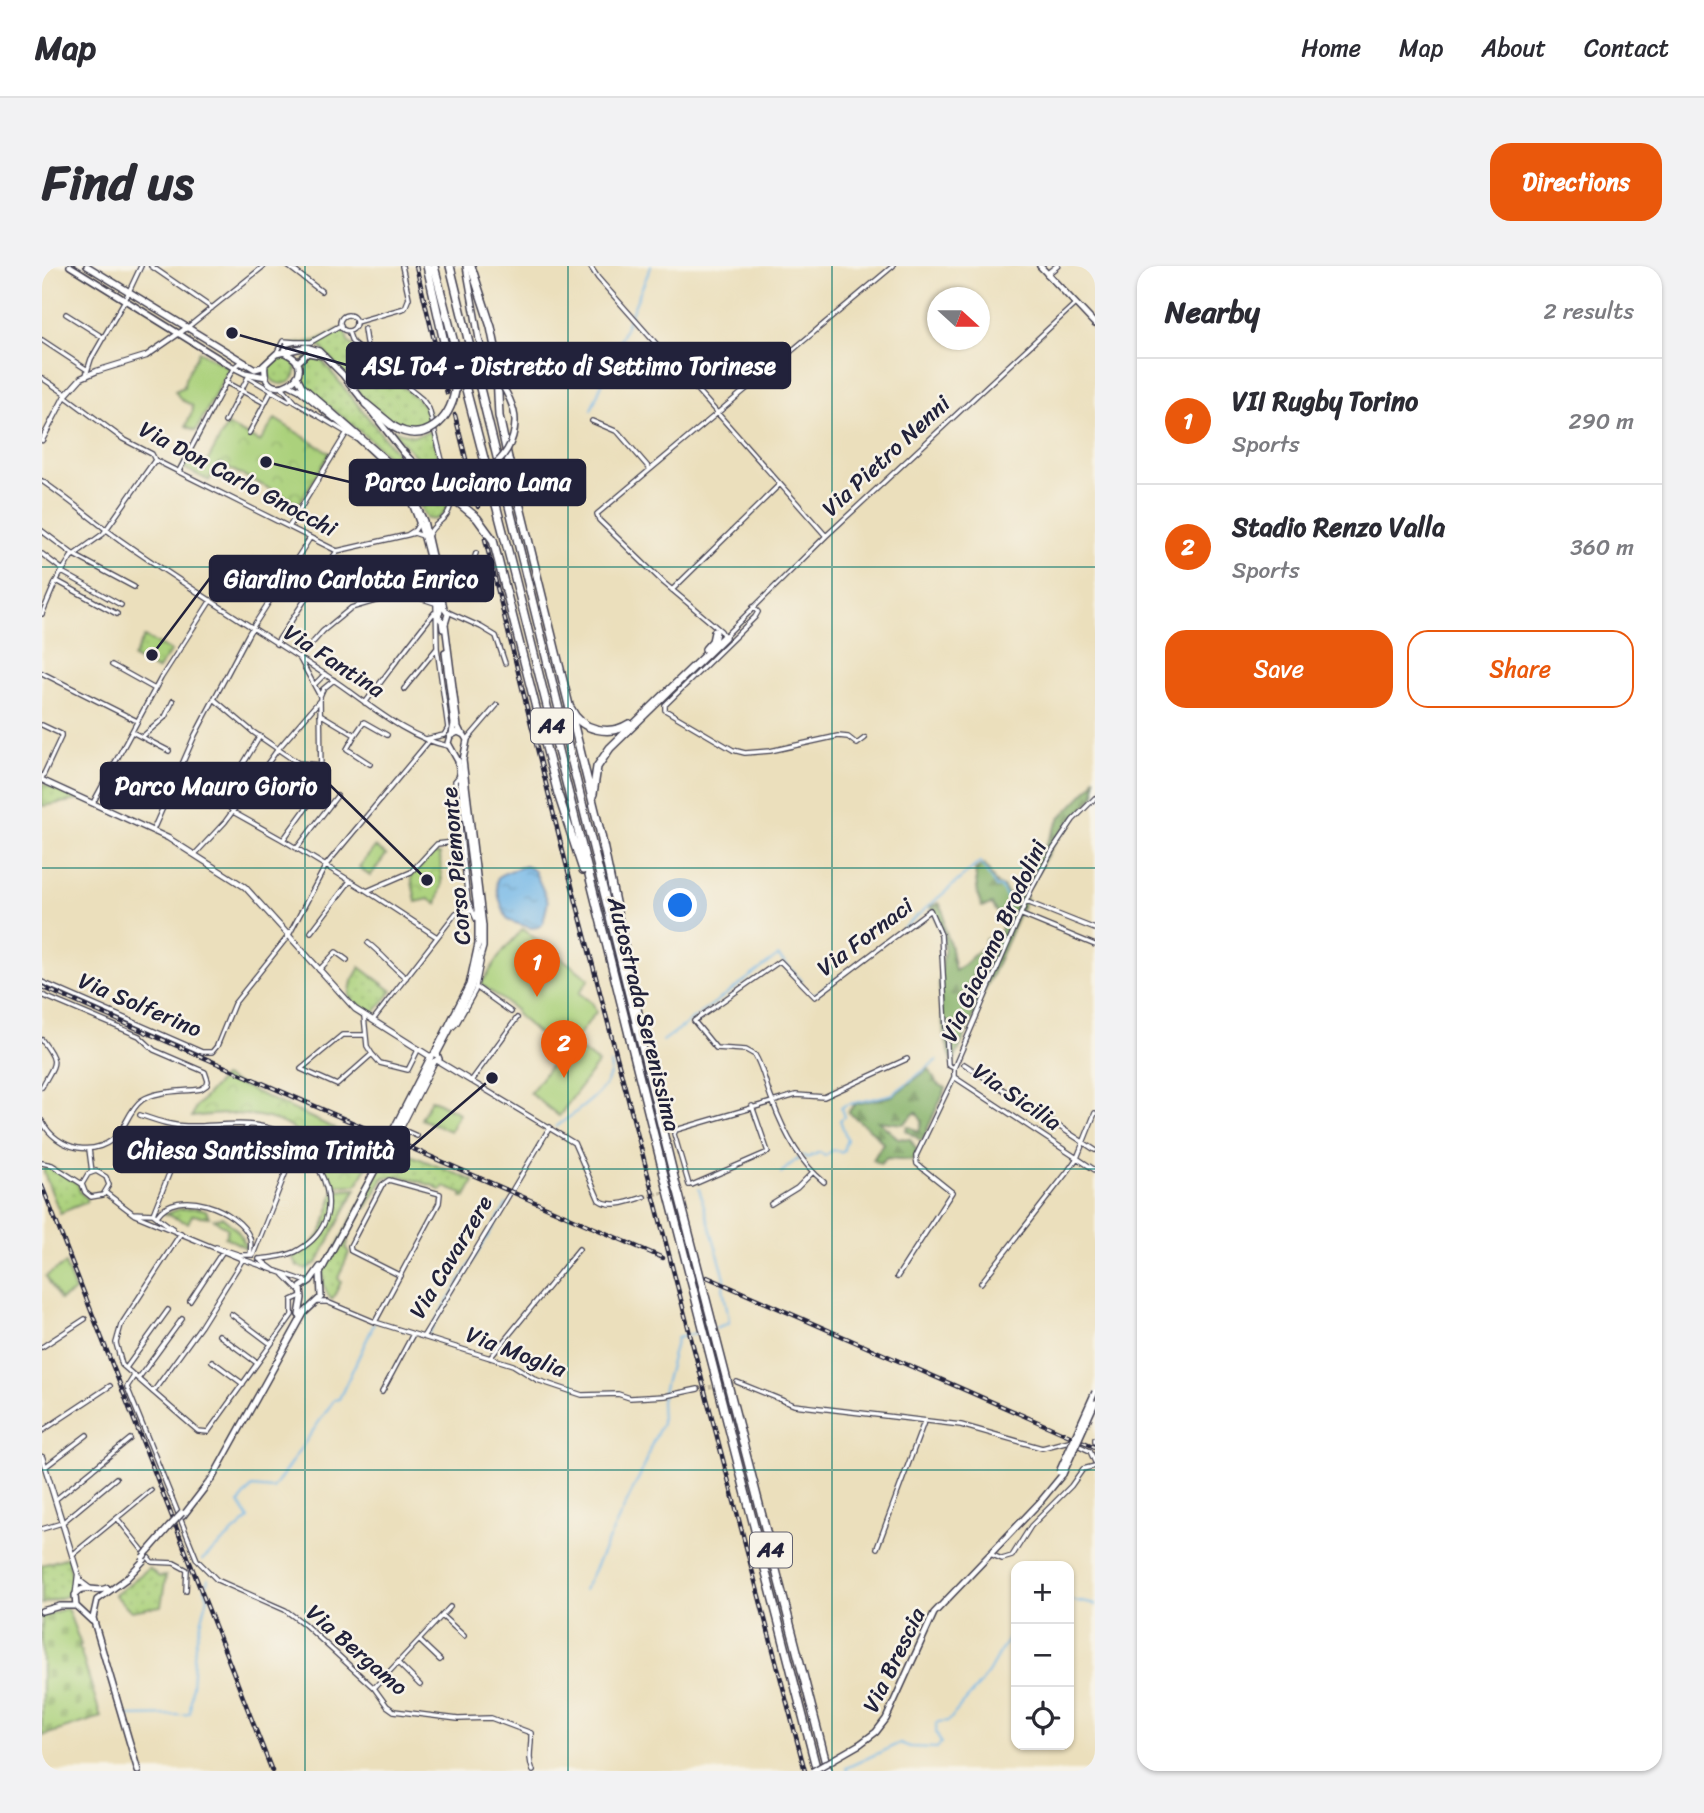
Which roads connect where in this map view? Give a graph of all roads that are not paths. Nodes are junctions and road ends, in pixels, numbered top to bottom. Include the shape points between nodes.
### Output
1 (45, 266) edge
2 (70, 266) edge
3 (87, 266) edge
4 (151, 266) edge
5 (288, 266) edge
6 (401, 266) edge
7 (427, 266) edge
8 (434, 266) edge
9 (450, 266) edge
10 (466, 266) edge
11 (471, 266) edge
12 (590, 266) edge
13 (893, 266) edge
14 (1040, 266) edge
15 (1057, 266) edge
16 (139, 267) edge
17 (260, 267) edge
18 (42, 271) edge
19 (1047, 274) junction
20 (129, 291) junction
21 (321, 291) dead end
22 (125, 300) junction
23 (1075, 304) junction
24 (212, 308) junction
25 (66, 314) dead end
26 (356, 322) junction
27 (1095, 324) edge
28 (341, 325) junction
29 (188, 327) junction
30 (364, 329) dead end
31 (348, 331) junction
32 (180, 333) junction
33 (104, 338) junction
34 (42, 340) edge
35 (295, 342) junction
36 (285, 353) junction
37 (276, 354) junction
38 (368, 355) junction
39 (327, 357) junction
40 (266, 363) junction
41 (297, 363) junction
42 (233, 367) junction
43 (254, 368) junction
44 (87, 369) junction
45 (97, 371) junction
46 (297, 376) junction
47 (266, 377) junction
48 (42, 378) edge
49 (225, 382) junction
50 (290, 385) junction
51 (282, 387) junction
52 (241, 390) junction
53 (272, 390) junction
54 (66, 395) junction
55 (290, 398) junction
56 (265, 403) junction
57 (366, 404) junction
58 (718, 413) junction
59 (592, 421) dead end
60 (225, 422) dead end
61 (44, 429) edge
62 (249, 433) dead end
63 (346, 434) junction
64 (357, 439) junction
65 (42, 440) edge
66 (403, 452) junction
67 (155, 460) junction
68 (650, 469) junction
69 (178, 471) junction
70 (42, 481) edge
71 (780, 484) junction
72 (450, 492) dead end
73 (451, 500) dead end
74 (421, 522) junction
75 (438, 523) junction
76 (289, 527) junction
77 (106, 530) junction
78 (42, 531) edge
79 (407, 534) junction
80 (826, 536) junction
81 (425, 537) junction
82 (310, 538) junction
83 (337, 551) junction
84 (476, 553) dead end
85 (42, 554) edge
86 (74, 555) junction
87 (432, 569) junction
88 (62, 571) junction
89 (56, 581) junction
90 (468, 581) dead end
91 (134, 587) dead end
92 (672, 590) junction
93 (42, 595) edge
94 (48, 600) junction
95 (211, 600) junction
96 (436, 603) junction
97 (121, 605) dead end
98 (753, 607) junction
99 (42, 614) edge
100 (117, 614) dead end
101 (445, 615) junction
102 (708, 621) junction
103 (251, 628) junction
104 (715, 632) junction
105 (724, 637) junction
106 (276, 644) junction
107 (437, 648) junction
108 (299, 658) junction
109 (699, 659) junction
110 (505, 663) dead end
111 (112, 664) dead end
112 (42, 673) edge
113 (326, 674) junction
114 (334, 680) junction
115 (441, 680) junction
116 (313, 685) junction
117 (155, 689) junction
118 (404, 689) dead end
119 (565, 696) junction
120 (320, 698) junction
121 (214, 699) junction
122 (173, 701) dead end
123 (365, 703) junction
124 (451, 705) junction
125 (497, 705) dead end
126 (320, 715) junction
127 (138, 722) junction
128 (42, 725) edge
129 (132, 732) junction
130 (461, 733) junction
131 (452, 734) junction
132 (355, 735) junction
133 (387, 735) dead end
134 (260, 736) junction
135 (142, 737) junction
136 (865, 738) dead end
137 (428, 740) junction
138 (467, 740) junction
139 (449, 746) junction
140 (465, 748) junction
141 (278, 749) junction
142 (169, 751) dead end
143 (370, 764) dead end
144 (115, 765) junction
145 (321, 765) junction
146 (460, 775) junction
147 (42, 779) edge
148 (156, 787) dead end
149 (337, 796) dead end
150 (1094, 802) edge
151 (93, 803) junction
152 (233, 812) junction
153 (153, 830) junction
154 (601, 835) junction
155 (284, 839) junction
156 (462, 841) junction
157 (297, 848) junction
158 (195, 853) junction
159 (326, 865) junction
160 (351, 881) junction
161 (366, 891) junction
162 (1027, 902) junction
163 (472, 910) junction
164 (598, 910) junction
165 (1022, 915) junction
166 (478, 929) junction
167 (1095, 929) edge
168 (311, 932) dead end
169 (289, 935) junction
170 (437, 937) junction
171 (368, 943) dead end
172 (1095, 945) edge
173 (481, 957) junction
174 (347, 960) dead end
175 (319, 970) junction
176 (406, 978) junction
177 (42, 982) edge
178 (476, 987) junction
179 (42, 995) edge
180 (510, 1012) dead end
181 (364, 1016) junction
182 (517, 1018) dead end
183 (372, 1021) junction
184 (451, 1028) junction
185 (364, 1035) junction
186 (42, 1040) edge
187 (418, 1050) junction
188 (962, 1051) junction
189 (372, 1054) junction
190 (434, 1058) junction
191 (907, 1059) dead end
192 (964, 1063) junction
193 (954, 1068) junction
194 (954, 1077) junction
195 (471, 1081) junction
196 (42, 1087) edge
197 (772, 1100) junction
198 (752, 1107) junction
199 (1095, 1113) edge
200 (140, 1115) dead end
201 (42, 1121) edge
202 (247, 1125) junction
203 (188, 1126) junction
204 (550, 1127) junction
205 (661, 1127) junction
206 (417, 1136) dead end
207 (1083, 1142) junction
208 (388, 1143) junction
209 (297, 1144) junction
210 (89, 1149) junction
211 (1095, 1150) edge
212 (235, 1155) dead end
213 (1077, 1158) junction
214 (42, 1163) edge
215 (1095, 1170) edge
216 (92, 1172) junction
217 (812, 1173) junction
218 (824, 1182) dead end
219 (82, 1184) junction
220 (513, 1189) dead end
221 (106, 1193) junction
222 (509, 1195) dead end
223 (645, 1197) tunnel mouth
224 (771, 1204) dead end
225 (157, 1205) junction
226 (165, 1208) junction
227 (130, 1213) junction
228 (155, 1215) junction
229 (175, 1231) junction
230 (181, 1233) junction
231 (211, 1246) junction
232 (579, 1249) dead end
233 (223, 1251) junction
234 (252, 1255) junction
235 (243, 1259) junction
236 (259, 1259) junction
237 (275, 1271) junction
238 (282, 1274) junction
239 (401, 1276) junction
240 (897, 1277) dead end
241 (309, 1281) junction
242 (981, 1283) dead end
243 (321, 1288) junction
244 (301, 1295) junction
245 (190, 1301) dead end
246 (315, 1302) junction
247 (327, 1302) junction
248 (168, 1310) dead end
249 (231, 1314) dead end
250 (85, 1319) dead end
251 (181, 1319) dead end
252 (375, 1322) junction
253 (413, 1334) junction
254 (219, 1335) dead end
255 (423, 1337) junction
256 (271, 1344) junction
257 (42, 1347) edge
258 (489, 1357) junction
259 (212, 1361) dead end
260 (257, 1364) junction
261 (125, 1368) junction
262 (136, 1377) junction
263 (737, 1382) tunnel mouth
264 (243, 1384) junction
265 (110, 1386) dead end
266 (698, 1389) tunnel mouth
267 (153, 1392) junction
268 (382, 1392) dead end
269 (1095, 1392) edge
270 (1095, 1403) edge
271 (924, 1422) junction
272 (42, 1431) edge
273 (88, 1435) dead end
274 (130, 1439) dead end
275 (42, 1457) edge
276 (1095, 1464) edge
277 (44, 1466) edge
278 (1061, 1473) junction
279 (116, 1478) dead end
280 (151, 1490) dead end
281 (55, 1500) junction
282 (183, 1515) junction
283 (117, 1518) junction
284 (62, 1523) junction
285 (42, 1529) edge
286 (877, 1548) dead end
287 (990, 1554) junction
288 (72, 1555) junction
289 (144, 1558) junction
290 (78, 1574) junction
291 (90, 1588) junction
292 (186, 1591) dead end
293 (75, 1594) junction
294 (97, 1600) junction
295 (60, 1606) junction
296 (76, 1606) junction
297 (94, 1607) junction
298 (450, 1607) dead end
299 (83, 1610) junction
300 (42, 1611) edge
301 (442, 1616) junction
302 (93, 1624) junction
303 (464, 1636) dead end
304 (419, 1640) junction
305 (440, 1660) dead end
306 (398, 1663) junction
307 (420, 1685) dead end
308 (374, 1688) junction
309 (138, 1771) edge
310 (533, 1771) edge
311 (815, 1771) edge
312 (828, 1771) edge

1 - 18 street
2 - 22 main road
3 - 20 main road
4 - 24 street
5 - 21 street
6 - 26 street via 409,299 405,308
7 - 57 highway, bridge via 455,391 451,410 434,427 407,432
8 - 164 highway, Autostrada Serenissima / A4
9 - 205 highway, Autostrada Serenissima / A4
10 - 66 main road, bridge via 479,339 511,401 514,432 494,466 454,480 432,474
11 - 119 highway via 491,327 501,426
12 - 58 street
13 - 58 street
14 - 19 main road
15 - 19 street
16 - 20 street
17 - 24 street
19 - 23 main road
20 - 22 street
20 - 29 main road
22 - 32 main road
22 - 33 street
23 - 27 main road
23 - 80 street, Via Pietro Nenni
24 - 29 street
25 - 33 street
26 - 28 street via 346,316
26 - 31 street
28 - 31 street
28 - 35 street via 311,342
29 - 32 street
29 - 43 main road
30 - 38 street
31 - 38 street via 352,342
32 - 42 main road
32 - 45 street via 146,356
33 - 44 street
34 - 44 street
35 - 36 street via 287,344
35 - 37 street via 283,341
36 - 37 main road
36 - 39 main road via 310,347
36 - 41 main road
37 - 40 main road
38 - 72 street via 429,409
39 - 41 main road via 308,353
39 - 57 main road
40 - 43 main road
40 - 47 main road
41 - 46 main road
42 - 43 street via 239,363
42 - 47 main road
42 - 49 street
44 - 45 street
44 - 45 street
44 - 54 street
46 - 50 main road
46 - 74 main road via 302,386 393,466 410,488
47 - 51 main road
48 - 54 street, Via Don Carlo Gnocchi
49 - 52 street
49 - 69 street
50 - 51 main road
50 - 55 street
50 - 64 main road
51 - 55 street
52 - 53 street via 248,377
52 - 56 street
52 - 60 street
53 - 55 street
53 - 56 street
54 - 61 street
54 - 67 street, Via Don Carlo Gnocchi
55 - 63 street
56 - 62 street
57 - 66 main road
58 - 68 street
58 - 71 street
59 - 68 street via 618,432
61 - 65 street
63 - 64 street
63 - 76 street
64 - 74 main road via 402,484
66 - 164 highway, bridge via 417,472 469,509 493,540 558,794
67 - 69 street, Via Don Carlo Gnocchi
67 - 77 street
68 - 92 street via 600,511 597,519
69 - 76 street, Via Don Carlo Gnocchi
70 - 77 street, Via Fantina
71 - 80 street
71 - 92 street
73 - 75 street via 448,514
74 - 75 street
74 - 79 street
74 - 81 main road
75 - 81 street
76 - 82 street, Via Don Carlo Gnocchi
77 - 86 street
77 - 95 street, Via Fantina
78 - 86 street
79 - 81 street
79 - 83 street, Via Don Carlo Gnocchi
80 - 98 street, Via Pietro Nenni
81 - 87 main road
81 - 101 main road
82 - 83 street, Via Don Carlo Gnocchi
82 - 103 street
83 - 106 street
84 - 90 street
85 - 88 street
86 - 88 street
86 - 91 street
87 - 96 street
87 - 101 main road
88 - 89 street
88 - 97 street
89 - 94 street
89 - 100 street
92 - 102 street
93 - 94 street
94 - 99 street
95 - 103 street, Via Fantina
95 - 117 street
96 - 101 street
96 - 108 street via 392,596 351,608
98 - 105 street, Via Pietro Nenni
98 - 136 street via 758,612 755,617 665,710 745,753 838,736 857,744
101 - 107 street
101 - 110 street via 496,636
101 - 123 street via 396,659
101 - 124 main road
101 - 130 main road
102 - 104 street
102 - 105 street
103 - 106 street, Via Fantina
103 - 121 street
104 - 105 street
104 - 109 highway
105 - 109 highway
105 - 154 highway via 602,758 592,791
106 - 108 street, Via Fantina
107 - 115 street
107 - 118 street
108 - 113 street, Via Fantina
108 - 116 street
109 - 119 highway via 635,721 617,730 587,726 572,714
111 - 117 street
112 - 127 street
113 - 114 street, Via Fantina
113 - 116 street
114 - 120 street
114 - 123 street, Via Fantina
115 - 124 street
115 - 137 street via 447,731
116 - 120 street
117 - 127 street
119 - 154 highway
120 - 126 street
120 - 141 street
121 - 134 street
121 - 153 street
122 - 135 street via 165,717
123 - 137 street, Via Fantina
124 - 131 main road
125 - 138 street
126 - 132 street
126 - 145 street
127 - 129 street
128 - 147 street via 61,734
129 - 135 street
129 - 144 street
130 - 131 main road
130 - 138 main road
131 - 139 main road
132 - 133 street via 364,722
132 - 143 street via 347,749
134 - 141 street
134 - 152 street via 227,791 227,804
135 - 142 street
137 - 139 street, Via Fantina
137 - 159 street
138 - 140 main road
139 - 140 main road via 460,751
139 - 146 main road, Corso Piemonte via 457,757
140 - 173 main road, Corso Piemonte via 483,926
141 - 145 street via 301,764
141 - 152 street
144 - 148 street
144 - 151 street
145 - 155 street via 317,792
146 - 156 street, Corso Piemonte via 455,780
146 - 166 main road, Corso Piemonte
147 - 151 street
149 - 157 street
150 - 162 street, Via Giacomo Brodolini via 1073,820 1052,851
151 - 153 street
152 - 155 street
152 - 158 street
153 - 158 street
154 - 205 highway
155 - 157 street
156 - 161 street via 437,844 411,872
156 - 163 street, Corso Piemonte
157 - 159 street
158 - 169 street via 249,890
159 - 160 street
159 - 169 street
160 - 161 street
160 - 168 street
161 - 170 street
162 - 165 street, Via Giacomo Brodolini
162 - 167 street
163 - 166 street, Corso Piemonte
163 - 170 street via 458,912
164 - 311 highway, Autostrada Serenissima / A4, bridge
165 - 172 street
165 - 188 street, Via Giacomo Brodolini
166 - 190 main road, Corso Piemonte via 471,978
169 - 175 street
169 - 177 street, Via Solferino via 234,1004 217,1046 207,1053
170 - 176 street
171 - 176 street
173 - 178 street
173 - 184 main road, Corso Piemonte
174 - 175 street via 336,952
175 - 181 street
176 - 183 street
178 - 180 street
178 - 184 street
179 - 210 street via 139,1036 154,1050 208,1076 204,1089 141,1101 114,1138
181 - 183 street
181 - 185 street
182 - 195 street
183 - 187 street
184 - 190 main road, Corso Piemonte
185 - 189 street
185 - 189 street via 342,1035 302,1069 337,1085
186 - 196 street via 54,1065
187 - 189 street via 408,1070 380,1063
187 - 190 street
188 - 192 street
188 - 193 street, Via Giacomo Brodolini
190 - 195 street
190 - 206 street via 401,1129
190 - 208 main road, bridge
191 - 197 street via 824,1097 801,1094
192 - 193 street
192 - 207 street, Via Sicilia
193 - 194 street
193 - 197 street, Via Fornaci via 948,1065 941,935 930,910 815,998 780,961 694,1021 716,1048 755,1055
194 - 213 street, Via Sicilia
194 - 240 street via 916,1156 917,1164 952,1192
195 - 204 street
197 - 198 street
197 - 217 street
198 - 198 street via 768,1152 690,1185 674,1132
199 - 207 street
200 - 203 street
201 - 210 street via 60,1142
202 - 203 street
202 - 209 street via 270,1128
202 - 212 street
203 - 225 street
204 - 220 street
204 - 223 street via 574,1143 603,1203
205 - 312 highway, Autostrada Serenissima / A4, bridge
207 - 211 street, Via Sicilia
207 - 213 street
208 - 241 main road
208 - 243 main road via 322,1269
209 - 234 street
209 - 236 street via 324,1177 328,1195 325,1217 302,1248
210 - 216 street
213 - 215 street, Via Sicilia
213 - 242 street
214 - 219 street
216 - 219 street
216 - 221 street via 106,1177
217 - 218 street
217 - 224 street
219 - 221 street via 91,1197
221 - 227 street
222 - 255 street, Via Cavarzere
225 - 226 street
225 - 228 street
226 - 228 street
226 - 234 street via 197,1203 221,1210 245,1231
227 - 228 street
227 - 229 street
228 - 229 street
229 - 230 street
230 - 231 street
230 - 261 street via 117,1334 116,1348
231 - 233 street
231 - 234 street
232 - 258 street
233 - 235 street
233 - 245 street
234 - 236 street
235 - 237 street
235 - 267 street
236 - 237 street
237 - 238 street
238 - 241 street
238 - 244 street
239 - 239 street via 349,1246 388,1180 440,1194
239 - 252 street
241 - 243 main road
241 - 244 main road
243 - 246 main road
243 - 247 street
244 - 246 main road via 307,1302
244 - 256 street via 292,1300 292,1315
244 - 282 main road via 299,1314 211,1474
246 - 247 street, Via Moglia
246 - 282 main road via 304,1313 207,1487
247 - 252 street, Via Moglia
248 - 261 street
249 - 256 street
250 - 257 street
251 - 262 street
252 - 253 street, Via Moglia
253 - 255 street, Via Moglia
253 - 268 street
254 - 260 street
255 - 258 street, Via Moglia
256 - 260 street
258 - 266 street, Via Moglia via 582,1395 629,1398
259 - 264 street
260 - 264 street
261 - 262 street
262 - 267 street
262 - 308 street, Via Bergamo via 127,1387 197,1560 217,1580 285,1610
263 - 271 street via 794,1405
264 - 267 street via 208,1432 198,1431
265 - 272 street
269 - 278 main road, Via Brescia, bridge
270 - 278 main road, Via Brescia, bridge
271 - 276 street via 961,1425 1042,1448 1069,1440 1090,1451
271 - 286 street
273 - 277 street
274 - 281 street
275 - 277 street
276 - 287 street via 1077,1475 1031,1526 1012,1556 1002,1559
277 - 281 street
278 - 287 main road, Via Brescia
279 - 284 street
280 - 283 street
281 - 284 street
282 - 289 main road, bridge
283 - 288 street
283 - 292 street via 152,1562 174,1563 187,1570
284 - 285 street
284 - 288 street
287 - 311 main road, Via Brescia, bridge via 934,1613 876,1732
288 - 290 street
289 - 291 main road via 112,1586 102,1591
289 - 294 main road via 126,1579
290 - 291 street
290 - 293 street
291 - 293 main road
291 - 294 main road
293 - 295 main road
293 - 296 main road
294 - 297 main road
295 - 296 main road
295 - 300 main road
296 - 299 main road
297 - 299 main road
297 - 302 main road
298 - 301 street
299 - 302 main road
301 - 303 street
301 - 304 street
302 - 309 main road
304 - 305 street
304 - 306 street
306 - 307 street
306 - 308 street
308 - 310 street, Via Bergamo via 394,1711 491,1718 528,1730

